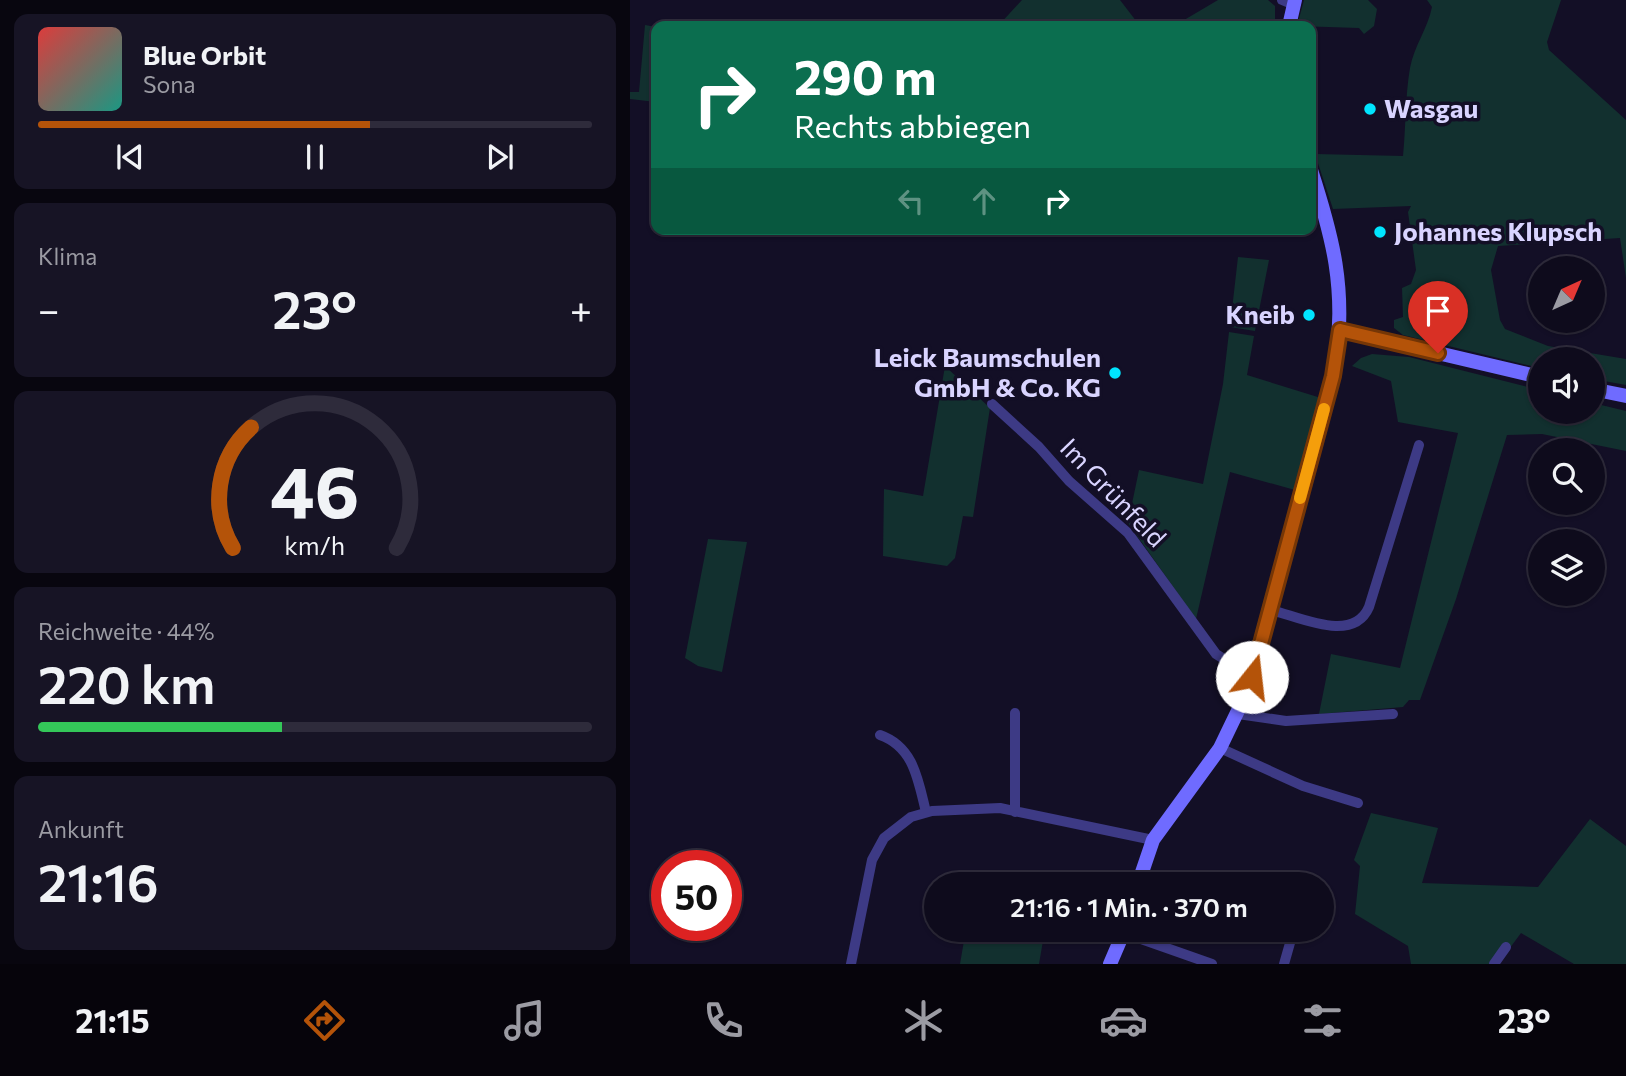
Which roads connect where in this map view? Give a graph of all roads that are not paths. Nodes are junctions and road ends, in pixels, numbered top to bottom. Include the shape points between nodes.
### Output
1 (1290, 2) edge
2 (1289, 21) edge
3 (1316, 185) edge
4 (1340, 330) junction
5 (1528, 374) edge
6 (1605, 392) edge
7 (1626, 396) edge
8 (992, 404) dead end
9 (1419, 445) dead end
10 (1270, 610) junction
11 (1252, 677) junction
12 (1015, 713) dead end
13 (1394, 714) dead end
14 (1238, 715) junction
15 (880, 735) dead end
16 (1220, 748) junction
17 (1358, 803) dead end
18 (926, 811) junction
19 (1015, 812) junction
20 (1153, 840) junction
21 (1142, 872) edge
22 (1119, 942) edge
23 (1153, 942) edge
24 (1290, 942) edge
25 (1506, 947) dead end
26 (851, 964) edge
27 (1110, 964) edge
28 (1212, 964) edge
29 (1283, 964) edge
30 (1494, 964) edge

1 - 2 main road
3 - 4 main road via 1339,267
4 - 5 main road
4 - 10 main road via 1336,361
6 - 7 main road
8 - 11 street, Im Grünfeld via 1128,533 1216,654
9 - 10 street via 1362,620 1344,628
10 - 11 main road
11 - 14 main road
12 - 19 street
13 - 14 street via 1286,721
14 - 16 main road
15 - 18 street via 898,743 909,756
16 - 17 street via 1303,786
16 - 20 main road
18 - 19 street via 980,808
18 - 26 street via 901,823 877,849
19 - 20 street
20 - 21 main road
22 - 27 main road
23 - 28 street
24 - 29 street
25 - 30 street

